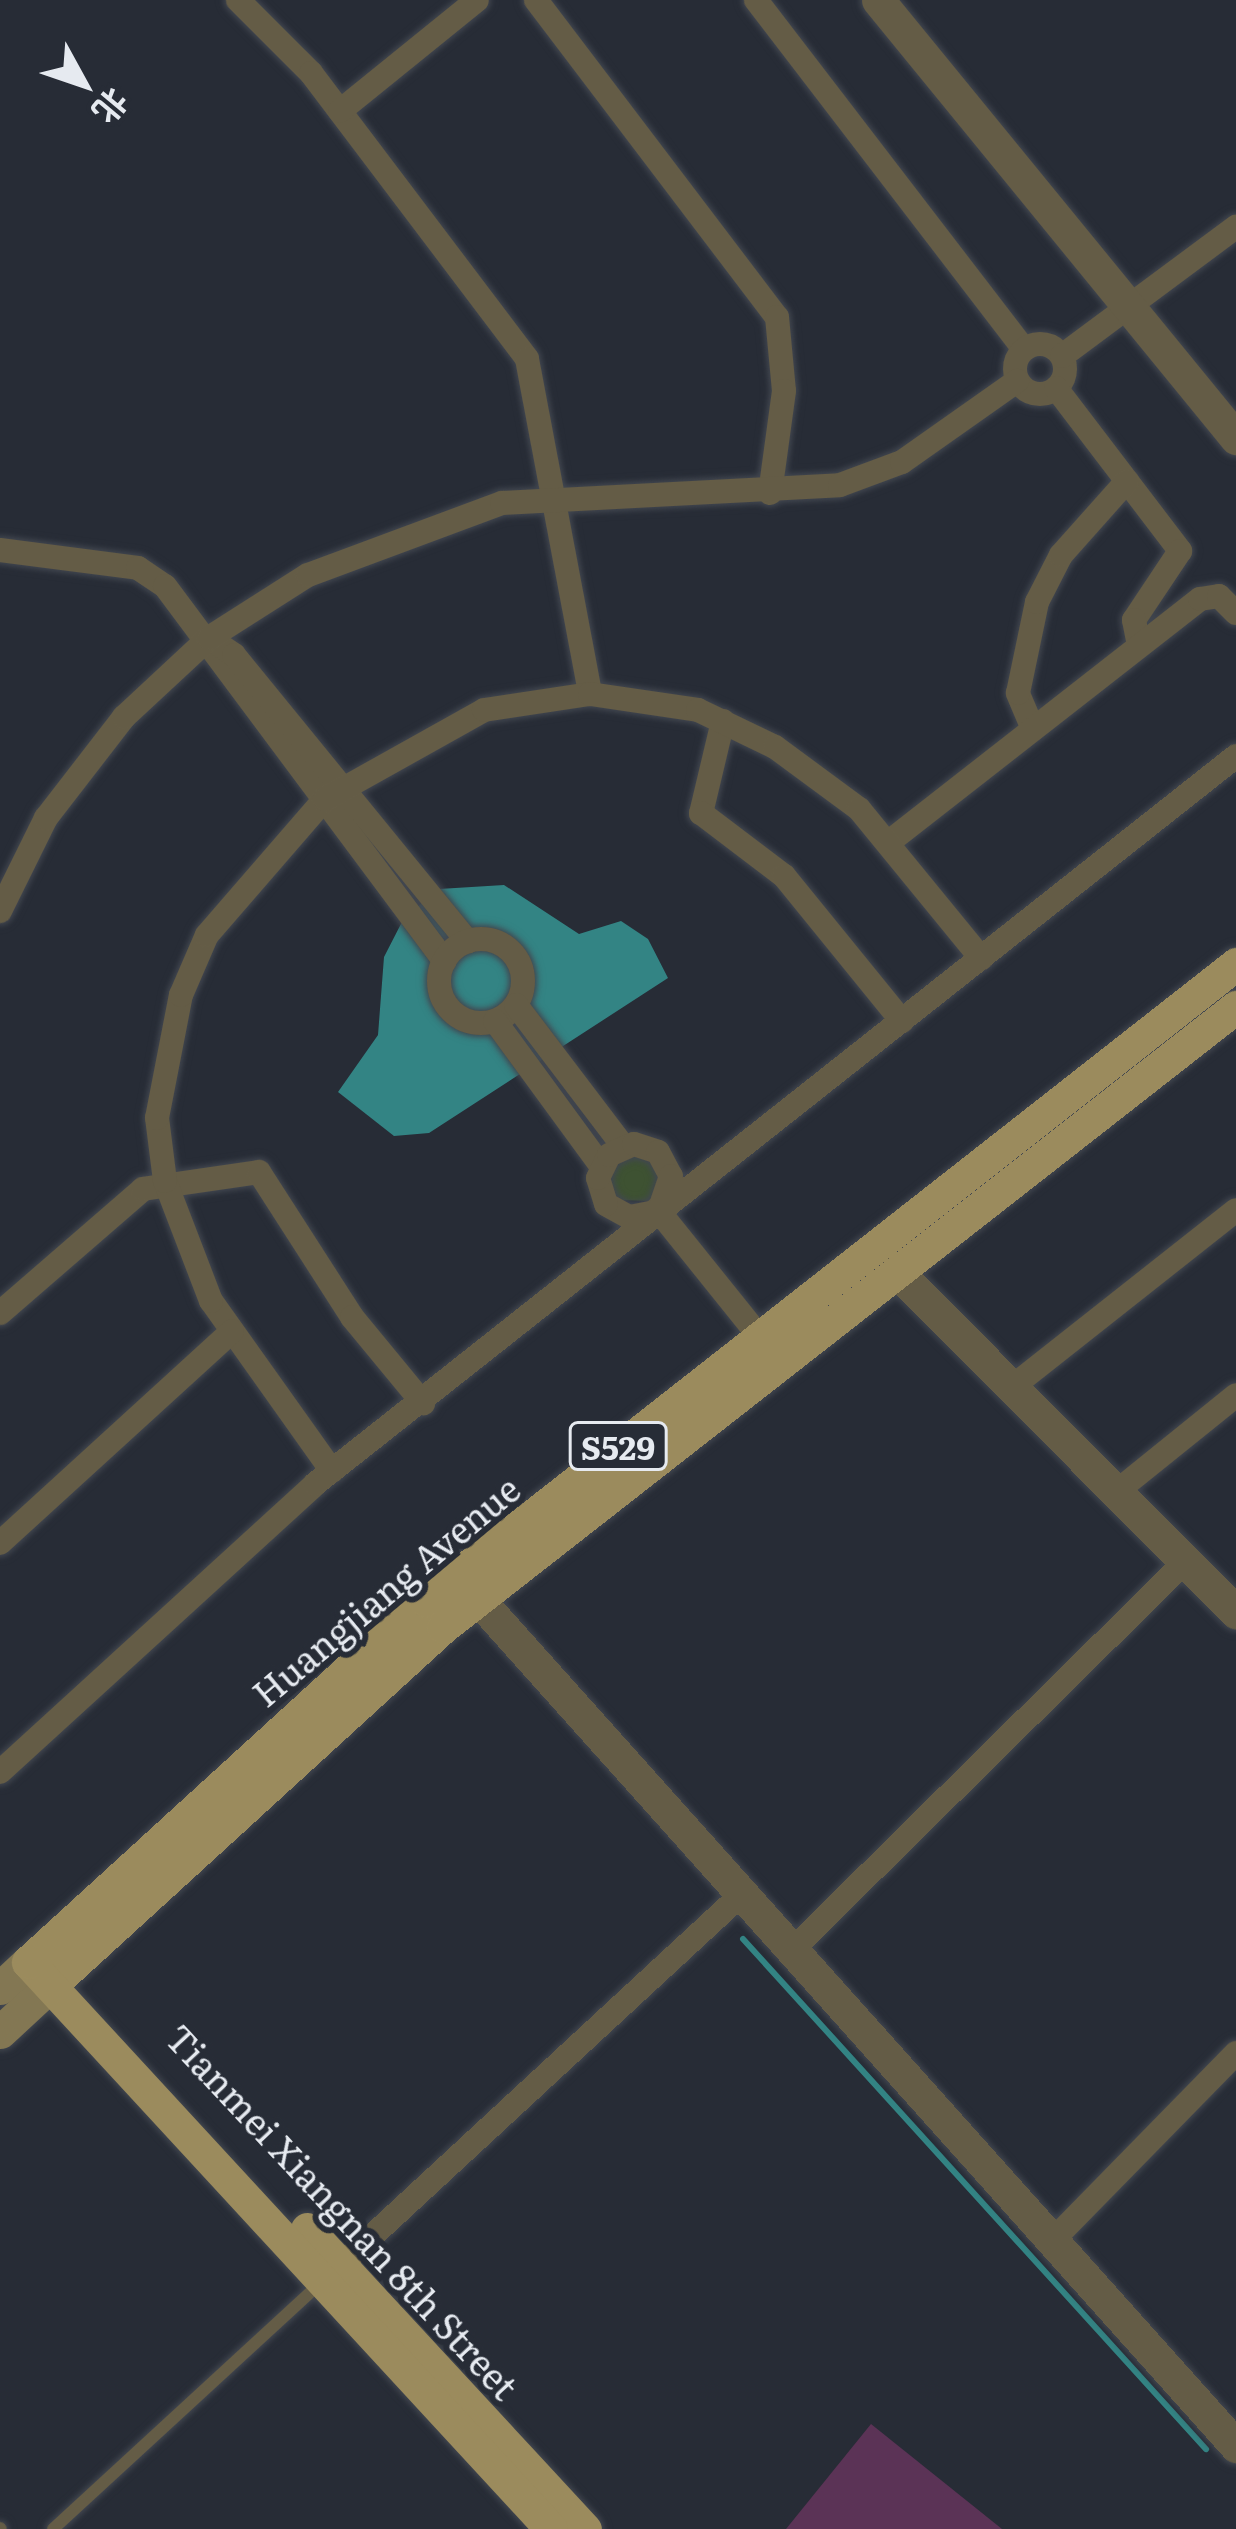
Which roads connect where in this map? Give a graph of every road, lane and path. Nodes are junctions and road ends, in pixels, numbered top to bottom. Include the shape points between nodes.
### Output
1 (238, 0) edge
2 (477, 0) edge
3 (536, 0) edge
4 (756, 0) edge
5 (878, 0) edge
6 (340, 111) junction
7 (1236, 227) edge
8 (1133, 304) junction
9 (1024, 349) junction
10 (1062, 356) junction
11 (1017, 381) junction
12 (1056, 388) junction
13 (1231, 422) edge
14 (1127, 481) junction
15 (770, 493) junction
16 (558, 494) junction
17 (0, 550) edge
18 (1236, 613) edge
19 (208, 638) junction
20 (1138, 646) junction
21 (590, 694) junction
22 (722, 722) junction
23 (1033, 729) junction
24 (1236, 756) edge
25 (332, 794) junction
26 (889, 842) junction
27 (417, 901) junction
28 (0, 911) edge
29 (468, 942) junction
30 (981, 958) junction
31 (445, 961) junction
32 (1236, 964) edge
33 (516, 1005) junction
34 (1236, 1007) edge
35 (495, 1021) junction
36 (902, 1021) junction
37 (556, 1080) junction
38 (623, 1146) junction
39 (601, 1166) junction
40 (165, 1181) junction
41 (657, 1209) junction
42 (1236, 1210) edge
43 (896, 1271) junction
44 (0, 1313) edge
45 (232, 1331) junction
46 (769, 1349) junction
47 (1012, 1387) junction
48 (1236, 1395) edge
49 (423, 1403) junction
50 (332, 1471) junction
51 (1116, 1492) junction
52 (41, 1506) junction
53 (0, 1521) edge
54 (0, 1544) edge
55 (1186, 1561) junction
56 (478, 1600) junction
57 (1236, 1612) edge
58 (3, 1763) edge
59 (742, 1894) junction
60 (792, 1950) junction
61 (47, 1966) junction
62 (0, 1988) edge
63 (0, 2032) edge
64 (1236, 2053) edge
65 (1050, 2243) junction
66 (332, 2273) junction
67 (1236, 2446) edge
68 (53, 2529) edge
69 (551, 2529) edge
70 (585, 2529) edge

1 - 6 street
2 - 6 street
3 - 15 street via 777,317 784,392
4 - 9 street
5 - 8 street
6 - 16 street via 511,329 539,388
7 - 8 street
8 - 10 street
8 - 13 street
9 - 10 street via 1045,344
9 - 11 street
10 - 12 street
11 - 12 street via 1035,394
11 - 15 street via 902,462
12 - 14 street
14 - 20 street via 1180,551 1134,620
14 - 23 street via 1061,555 1037,602 1018,693
15 - 16 street
16 - 19 street via 372,544
16 - 21 street
17 - 19 street via 138,568
18 - 20 street via 1210,595
19 - 25 street
19 - 28 street via 84,765
20 - 23 street
21 - 22 street
21 - 25 street via 484,710
22 - 26 street via 835,788
22 - 36 street via 701,813 784,876
23 - 26 street
24 - 30 street
25 - 27 street
25 - 40 street via 207,935 181,995 158,1118
26 - 30 street
27 - 29 street
27 - 31 street
29 - 31 street
29 - 33 street via 514,955
30 - 36 street
31 - 35 street via 440,987 452,1011
32 - 46 main road, Huangjiang Avenue / S529
33 - 35 street
33 - 37 street
34 - 43 main road, Huangjiang Avenue / S529
35 - 37 street
36 - 41 street
37 - 38 street
37 - 39 street
38 - 39 street
38 - 41 street via 647,1146 667,1164
39 - 41 street via 610,1209
40 - 44 street via 114,1210
40 - 45 street
40 - 49 street via 266,1174 313,1262
41 - 46 street
41 - 49 street
42 - 47 street
43 - 46 main road, Huangjiang Avenue / S529
43 - 47 street
45 - 50 street
45 - 52 street
46 - 56 main road, Huangjiang Avenue / S529
46 - 61 main road, Huangjiang Avenue / S529 via 425,1600
47 - 51 street
48 - 51 street
49 - 50 street
50 - 58 street
51 - 55 street
52 - 53 street
52 - 54 street
55 - 57 street
55 - 60 street
56 - 59 street
56 - 61 main road, Huangjiang Avenue / S529
59 - 60 street
59 - 66 street
60 - 65 street
61 - 62 main road, Huangjiang Avenue
61 - 63 main road, Huangjiang Avenue
61 - 66 main road, Tianmei Xiangnan 8th Street
64 - 65 street
65 - 67 street
66 - 68 lane
66 - 69 main road, Tianmei Xiangnan 8th Street
66 - 70 main road, Tianmei Xiangnan 8th Street

